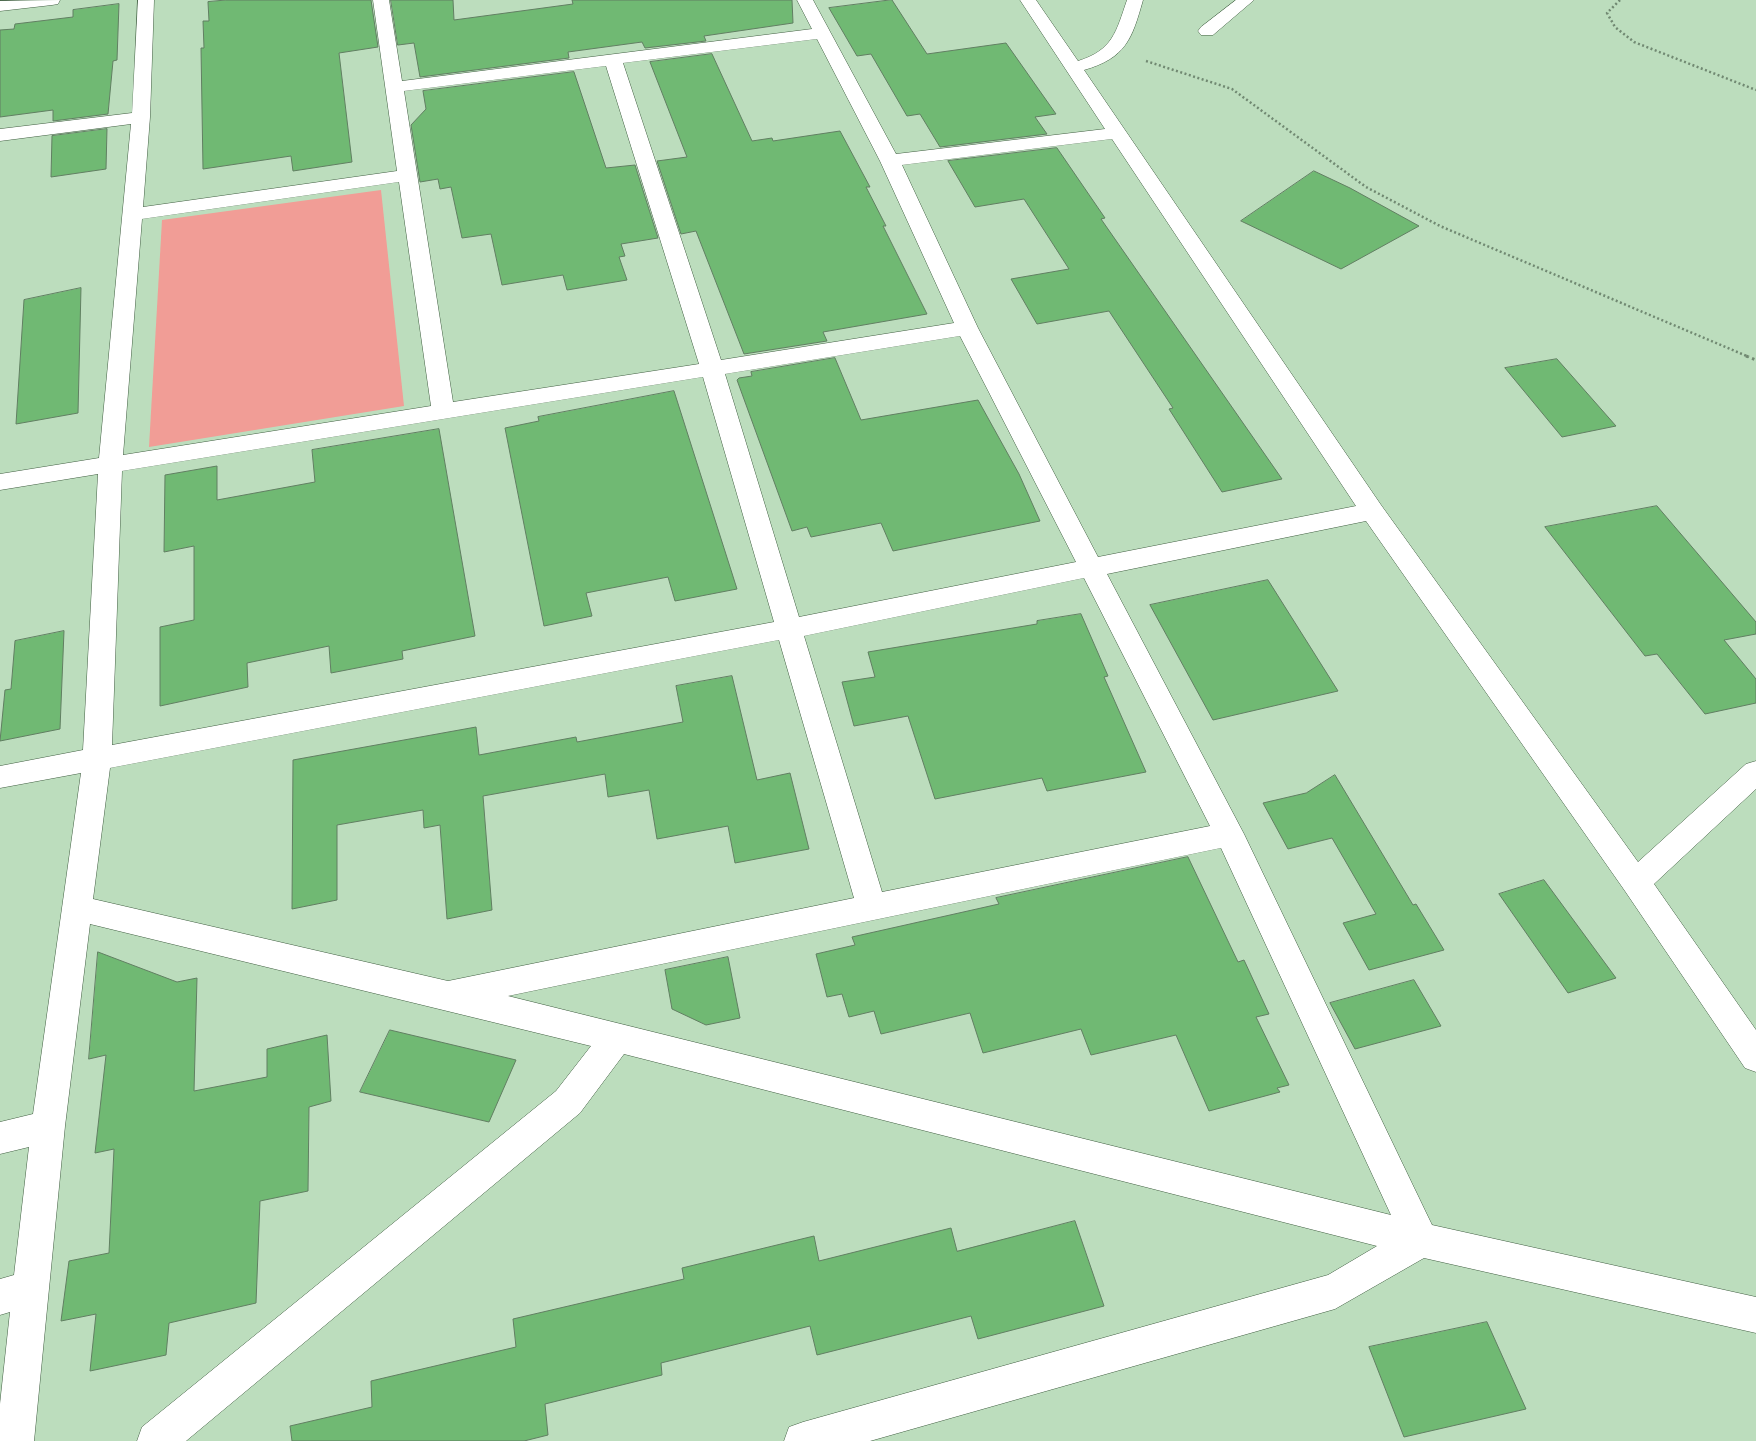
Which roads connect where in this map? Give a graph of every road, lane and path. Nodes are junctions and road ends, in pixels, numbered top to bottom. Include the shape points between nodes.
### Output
1 (52, 0) edge
2 (146, 0) edge
3 (381, 0) edge
4 (805, 0) edge
5 (1028, 0) edge
6 (1135, 0) edge
7 (1620, 0) edge
8 (1239, 1) edge
9 (0, 6) edge
10 (1207, 31) dead end
11 (822, 33) junction
12 (1115, 50) junction
13 (613, 59) junction
14 (1074, 68) junction
15 (396, 87) junction
16 (1756, 90) edge
17 (141, 117) junction
18 (1118, 133) junction
19 (0, 135) edge
20 (890, 161) junction
21 (408, 175) junction
22 (132, 214) junction
23 (967, 328) junction
24 (1756, 360) edge
25 (712, 368) junction
26 (442, 410) junction
27 (110, 463) junction
28 (0, 482) edge
29 (1372, 511) junction
30 (1092, 568) junction
31 (789, 629) junction
32 (97, 758) junction
33 (1756, 772) edge
34 (0, 777) edge
35 (1229, 834) junction
36 (1636, 882) junction
37 (78, 908) junction
38 (872, 909) junction
39 (448, 995) junction
40 (616, 1038) junction
41 (1756, 1057) edge
42 (48, 1126) junction
43 (0, 1138) edge
44 (1421, 1240) junction
45 (16, 1293) edge
46 (1756, 1316) edge
47 (15, 1441) edge
48 (156, 1441) edge
49 (803, 1441) edge

1 - 9 street
2 - 17 street
3 - 15 street
4 - 11 street
5 - 14 street
6 - 12 street via 1122,40
7 - 16 path via 1607,13 1614,26 1634,42
8 - 10 street
11 - 13 street
11 - 20 street
12 - 14 street via 1100,61
12 - 24 path via 1232,89 1366,188 1440,226
13 - 15 street
13 - 25 street
14 - 18 street
15 - 21 street
17 - 19 street
17 - 22 street
18 - 20 street
18 - 29 street
20 - 23 street
21 - 22 street
21 - 26 street
22 - 27 street
23 - 25 street
23 - 30 street
25 - 26 street
25 - 31 street
26 - 27 street
27 - 28 street
27 - 32 street
29 - 30 street
29 - 36 street
30 - 31 street
30 - 35 street
31 - 32 street
31 - 38 street
32 - 34 street
32 - 37 street
33 - 36 street
35 - 38 street
35 - 44 street
36 - 41 street
37 - 39 street
37 - 42 street
38 - 39 street
39 - 40 street
40 - 44 street
40 - 48 street via 568,1102
42 - 43 street
42 - 45 street
44 - 46 street
44 - 49 street via 1335,1290
45 - 47 street

